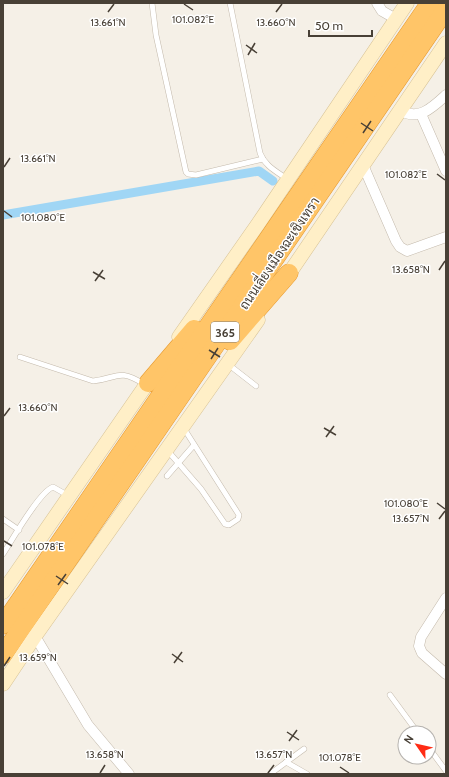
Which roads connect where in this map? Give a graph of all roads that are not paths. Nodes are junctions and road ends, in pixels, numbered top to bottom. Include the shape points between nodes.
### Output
1 (152, 3) edge
2 (230, 3) edge
3 (377, 3) edge
4 (407, 3) edge
5 (430, 3) edge
6 (446, 9) edge
7 (396, 19) junction
8 (446, 43) edge
9 (446, 95) edge
10 (400, 110) junction
11 (421, 114) junction
12 (263, 160) junction
13 (363, 165) junction
14 (446, 171) edge
15 (288, 180) junction
16 (446, 237) edge
17 (255, 258) junction
18 (289, 274) junction
19 (20, 357) dead end
20 (228, 364) junction
21 (147, 384) junction
22 (256, 386) dead end
23 (176, 402) junction
24 (183, 426) junction
25 (194, 445) junction
26 (166, 450) junction
27 (178, 462) junction
28 (167, 476) dead end
29 (69, 496) junction
30 (3, 519) edge
31 (19, 530) junction
32 (3, 554) edge
33 (3, 592) edge
34 (446, 598) edge
35 (3, 625) edge
36 (35, 636) junction
37 (3, 655) edge
38 (446, 674) edge
39 (3, 684) edge
40 (390, 695) dead end
41 (412, 725) edge
42 (304, 749) dead end
43 (437, 759) edge
44 (286, 762) junction
45 (446, 771) edge
46 (129, 774) edge
47 (270, 774) edge
48 (308, 774) edge

1 - 12 lane via 156,34 186,172 196,175
2 - 12 lane via 258,146
3 - 7 street via 382,11
4 - 7 main road, 365
5 - 17 highway, ถนนเลี่ยงเมืองฉะเชิงเทรา / 365
6 - 23 highway, ถนนเลี่ยงเมืองฉะเชิงเทรา / 365
7 - 15 main road, 365
8 - 10 main road, ถนนเลี่ยงเมืองฉะเชิงเทรา / 365
9 - 11 street
10 - 11 street via 406,114
10 - 13 main road, ถนนเลี่ยงเมืองฉะเชิงเทรา / 365
11 - 14 street
12 - 15 lane
13 - 16 street via 400,247 407,251
13 - 18 main road, ถนนเลี่ยงเมืองฉะเชิงเทรา / 365
15 - 21 main road, 365
17 - 21 highway
17 - 35 highway, ถนนเลี่ยงเมืองฉะเชิงเทรา / 365
18 - 20 main road, ถนนเลี่ยงเมืองฉะเชิงเทรา / 365
18 - 23 highway
19 - 21 lane via 93,381 121,374
20 - 22 lane
20 - 24 main road, ถนนเลี่ยงเมืองฉะเชิงเทรา / 365
21 - 29 main road, 365
23 - 37 highway, ถนนเลี่ยงเมืองฉะเชิงเทรา / 365
24 - 25 lane
24 - 26 main road, ถนนเลี่ยงเมืองฉะเชิงเทรา / 365
25 - 27 lane
25 - 27 lane via 239,514 238,520 229,526 225,524 201,489
26 - 27 lane
26 - 36 main road, ถนนเลี่ยงเมืองฉะเชิงเทรา / 365
27 - 28 lane
29 - 31 lane via 53,487 48,489
29 - 33 main road, 365
30 - 31 lane
31 - 32 lane
34 - 38 street via 421,637 419,646 422,653
36 - 39 main road, ถนนเลี่ยงเมืองฉะเชิงเทรา / 365
36 - 46 street via 88,725
40 - 41 lane
42 - 44 lane
43 - 45 lane
44 - 47 lane
44 - 48 lane

